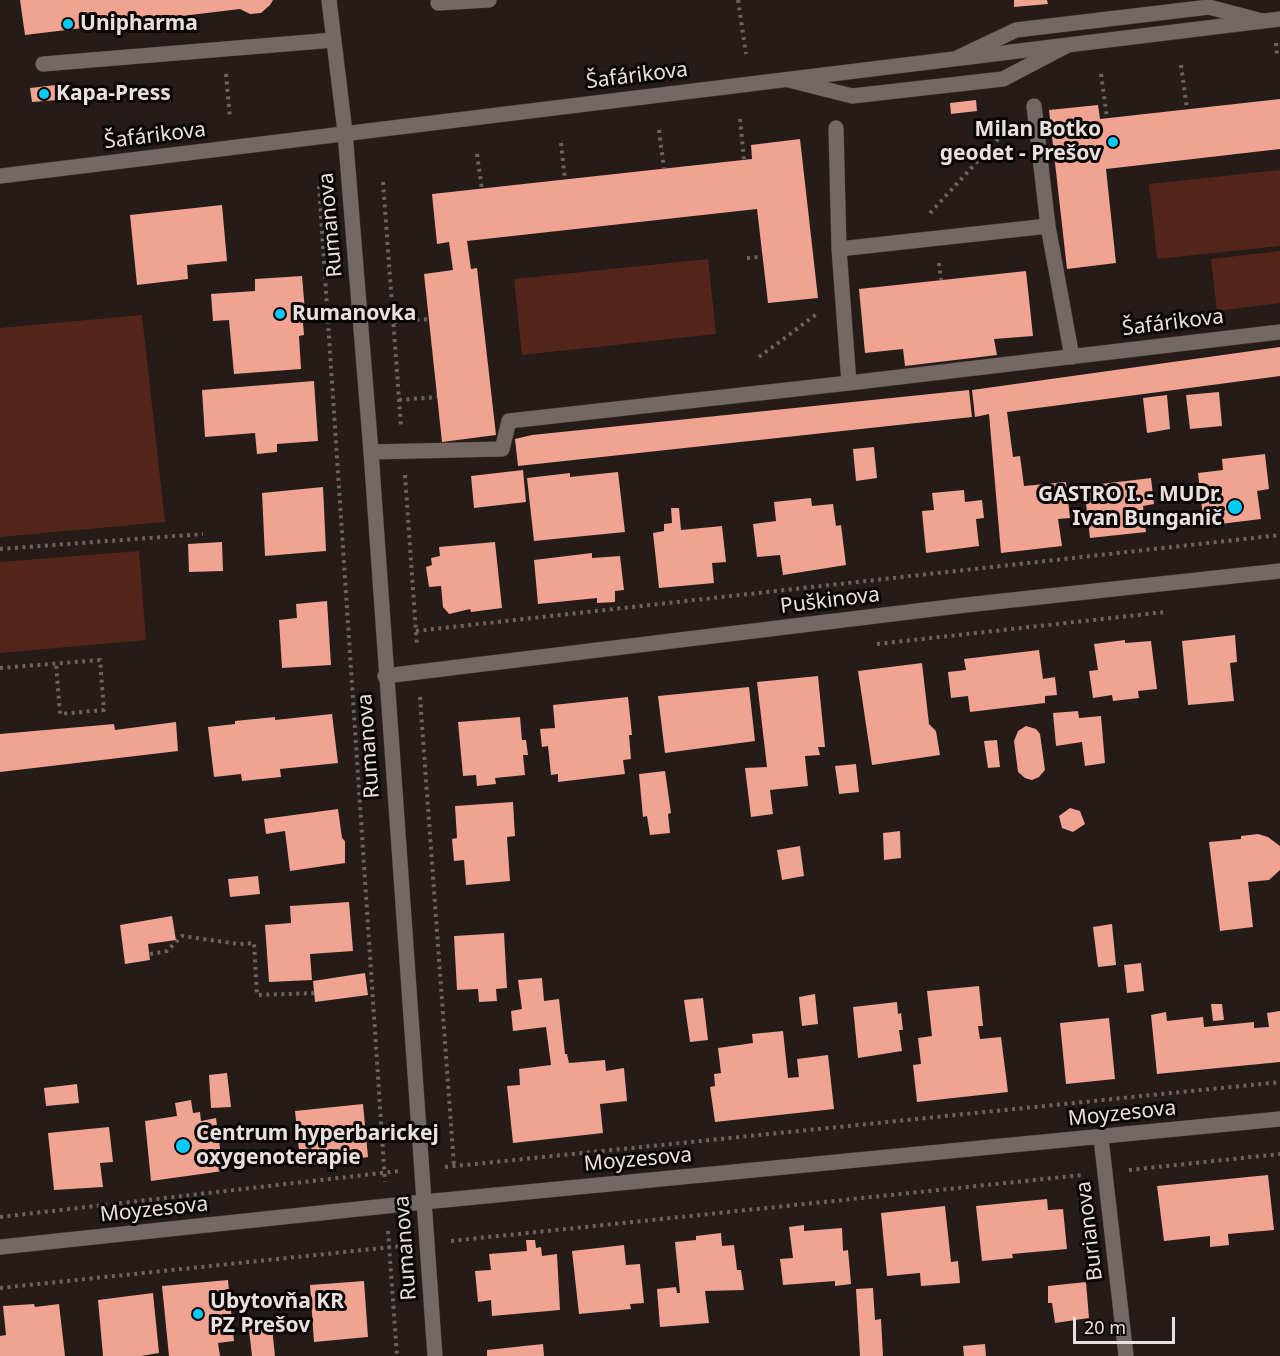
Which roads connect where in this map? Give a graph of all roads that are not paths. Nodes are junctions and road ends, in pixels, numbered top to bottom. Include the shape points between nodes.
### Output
1 (329, 0) edge
2 (489, 0) edge
3 (438, 3) dead end
4 (1272, 20) edge
5 (334, 40) junction
6 (1071, 44) junction
7 (958, 58) junction
8 (43, 64) dead end
9 (786, 79) junction
10 (1034, 106) dead end
11 (836, 128) dead end
12 (345, 132) junction
13 (0, 176) edge
14 (1048, 226) junction
15 (839, 249) junction
16 (1280, 332) edge
17 (1072, 357) junction
18 (849, 383) junction
19 (371, 453) junction
20 (1280, 571) edge
21 (385, 676) junction
22 (1280, 1119) edge
23 (1101, 1138) junction
24 (424, 1202) junction
25 (0, 1248) edge
26 (435, 1356) edge
27 (1126, 1356) edge

1 - 5 street, Rumanova
2 - 3 street
4 - 6 street, Šafárikova
4 - 7 street via 1209,7 1016,30
5 - 8 street
5 - 12 street, Rumanova
6 - 7 street, Šafárikova
6 - 9 street via 1003,79 852,96
7 - 9 street, Šafárikova
9 - 12 street, Šafárikova
10 - 14 street
11 - 15 street
12 - 13 street, Šafárikova
12 - 19 street, Rumanova
14 - 15 street
14 - 17 street
15 - 18 street
16 - 17 street, Šafárikova
17 - 18 street, Šafárikova
18 - 19 street, Šafárikova via 509,421 502,449
19 - 21 street, Rumanova
20 - 21 street, Puškinova
21 - 24 street, Rumanova
22 - 23 street, Moyzesova
23 - 24 street, Moyzesova
23 - 27 street, Burianova
24 - 25 street, Moyzesova
24 - 26 street, Rumanova

